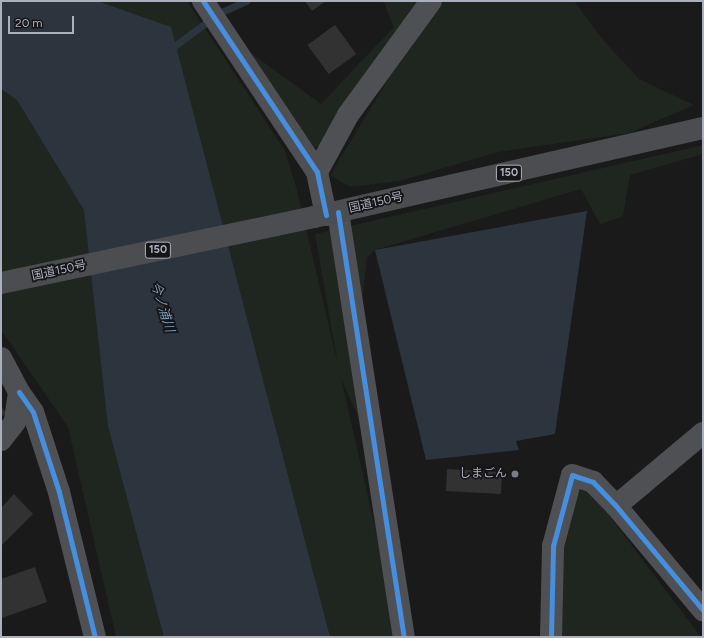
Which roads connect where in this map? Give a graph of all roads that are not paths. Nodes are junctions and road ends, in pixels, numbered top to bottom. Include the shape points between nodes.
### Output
1 (203, 1) edge
2 (431, 1) edge
3 (703, 128) edge
4 (317, 172) junction
5 (326, 215) junction
6 (1, 283) edge
7 (1, 358) edge
8 (19, 392) junction
9 (703, 433) edge
10 (1, 440) edge
11 (616, 506) junction
12 (703, 610) edge
13 (95, 637) edge
14 (404, 637) edge
15 (551, 637) edge

1 - 4 street
2 - 4 street via 348,115
3 - 5 highway, 国道150号 / 150
4 - 5 street
5 - 6 highway, 国道150号 / 150
5 - 14 street
7 - 8 street
8 - 10 street via 15,422
8 - 13 street via 33,412 59,492
9 - 11 street
11 - 12 street
11 - 15 street via 593,482 572,475 553,546

